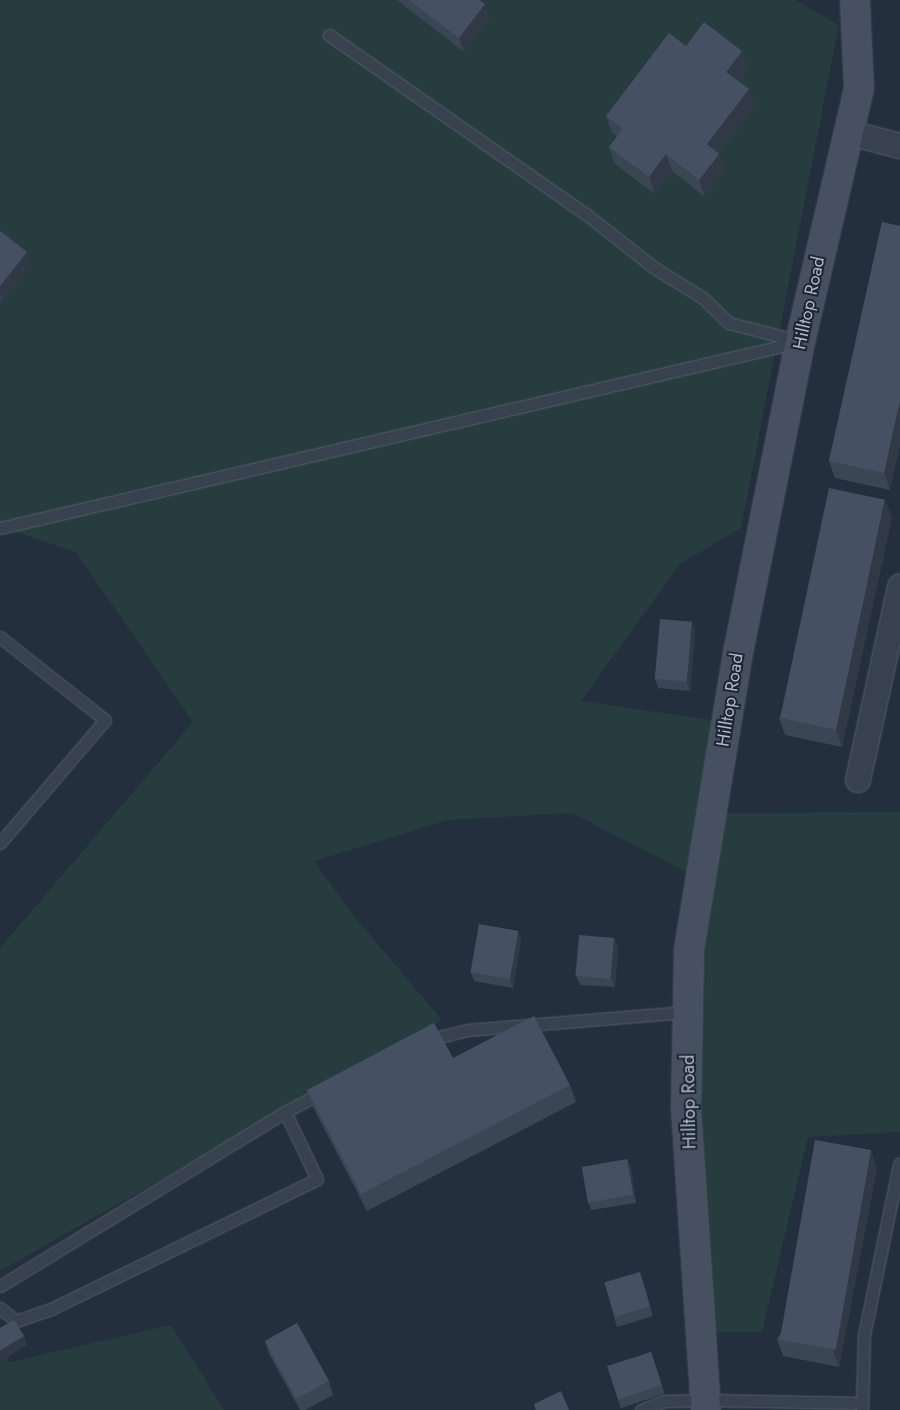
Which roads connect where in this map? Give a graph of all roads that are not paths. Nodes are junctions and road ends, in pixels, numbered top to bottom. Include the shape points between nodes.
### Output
1 (855, 0) edge
2 (329, 36) dead end
3 (850, 133) junction
4 (900, 146) edge
5 (800, 342) junction
6 (0, 528) edge
7 (900, 587) edge
8 (0, 637) edge
9 (858, 780) dead end
10 (0, 843) edge
11 (688, 1012) junction
12 (412, 1046) edge
13 (334, 1087) edge
14 (285, 1112) junction
15 (899, 1164) dead end
16 (0, 1286) edge
17 (0, 1308) edge
18 (706, 1405) edge
19 (861, 1407) edge
20 (641, 1410) edge

1 - 3 street, Hilltop Road via 859,89
2 - 5 lane via 586,214 653,267 703,298 729,323
3 - 4 street
3 - 5 street, Hilltop Road
5 - 6 lane
5 - 11 street, Hilltop Road via 739,648 689,949
7 - 9 street
8 - 10 lane via 105,720
11 - 12 lane via 467,1030 437,1036
11 - 18 street, Hilltop Road via 686,1106
13 - 14 lane
14 - 16 lane
14 - 17 lane via 317,1179 51,1309 16,1321
15 - 19 lane via 864,1336
18 - 19 lane
18 - 20 lane via 666,1401

